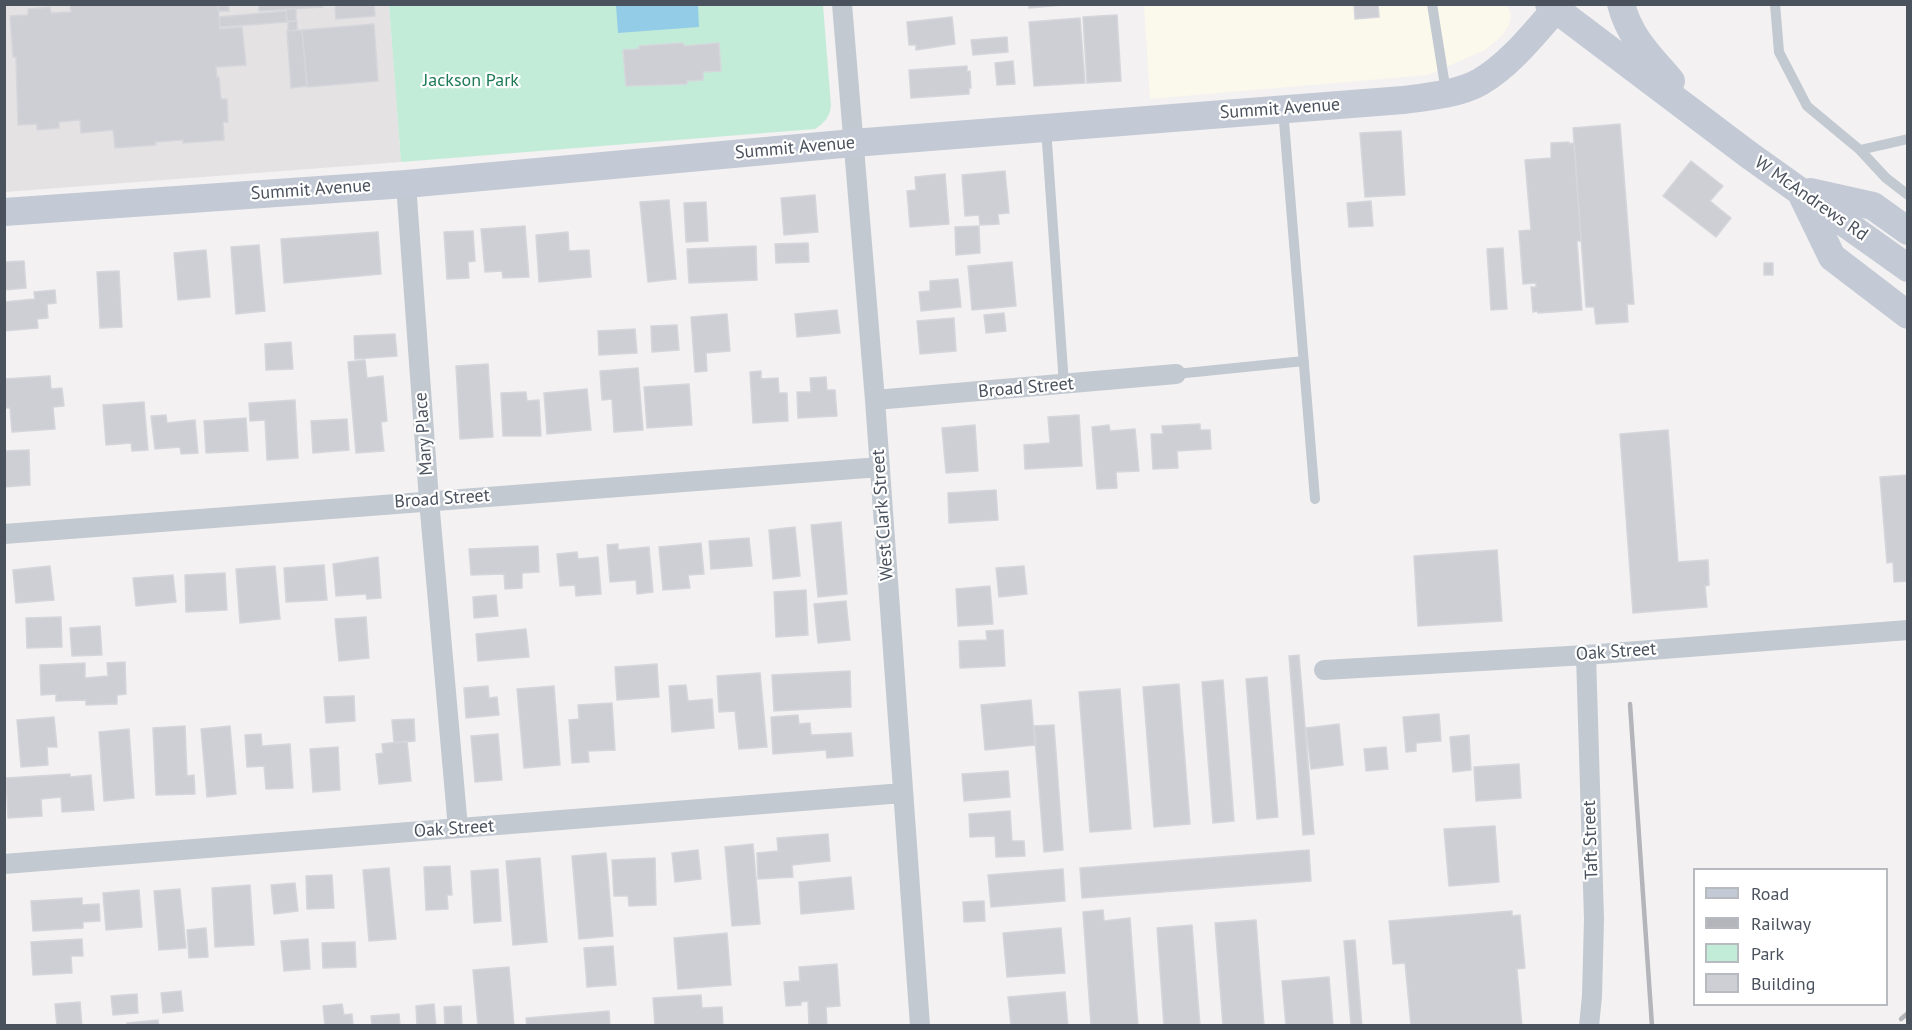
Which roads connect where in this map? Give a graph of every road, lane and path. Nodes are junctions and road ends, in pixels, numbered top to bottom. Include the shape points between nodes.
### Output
1 (842, 4) edge
2 (1432, 4) edge
3 (1621, 4) edge
4 (1775, 4) edge
5 (1555, 6) edge
6 (1446, 92) junction
7 (1283, 109) junction
8 (1046, 128) junction
9 (1714, 129) junction
10 (1908, 139) edge
11 (853, 143) junction
12 (1860, 150) junction
13 (406, 184) junction
14 (1800, 190) junction
15 (1908, 195) edge
16 (4, 212) edge
17 (1908, 231) edge
18 (1908, 268) edge
19 (1908, 315) edge
20 (1304, 361) junction
21 (1176, 374) joint
22 (1064, 385) junction
23 (875, 400) junction
24 (880, 467) junction
25 (1315, 499) dead end
26 (429, 500) junction
27 (4, 534) edge
28 (1908, 630) edge
29 (1586, 655) junction
30 (1324, 670) dead end
31 (903, 793) junction
32 (458, 828) junction
33 (4, 864) edge
34 (920, 1026) edge
35 (1589, 1026) edge

1 - 11 street, West Clark Street
2 - 6 lane
3 - 9 street via 1636,42
4 - 12 lane via 1779,52 1807,106
5 - 6 street, Summit Avenue via 1498,69 1478,83
5 - 9 street
6 - 7 street, Summit Avenue via 1403,100
7 - 8 street, Summit Avenue
7 - 20 lane
8 - 11 street, Summit Avenue
8 - 22 lane
9 - 14 street, W McAndrews Rd
10 - 12 lane
11 - 13 street, Summit Avenue
11 - 23 street, West Clark Street
12 - 15 lane
13 - 16 street, Summit Avenue
13 - 26 street, Mary Place
14 - 17 street via 1873,206
14 - 18 street, W McAndrews Rd
14 - 19 street via 1832,257
20 - 21 lane
20 - 25 lane
21 - 22 street, Broad Street
22 - 23 street, Broad Street
23 - 24 street, West Clark Street
24 - 26 street, Broad Street
24 - 31 street, West Clark Street
26 - 27 street, Broad Street
26 - 32 street, Mary Place
28 - 29 street, Oak Street
29 - 30 street, Oak Street
29 - 35 street, Taft Street via 1593,919
31 - 32 street, Oak Street
31 - 34 street, West Clark Street
32 - 33 street, Oak Street

